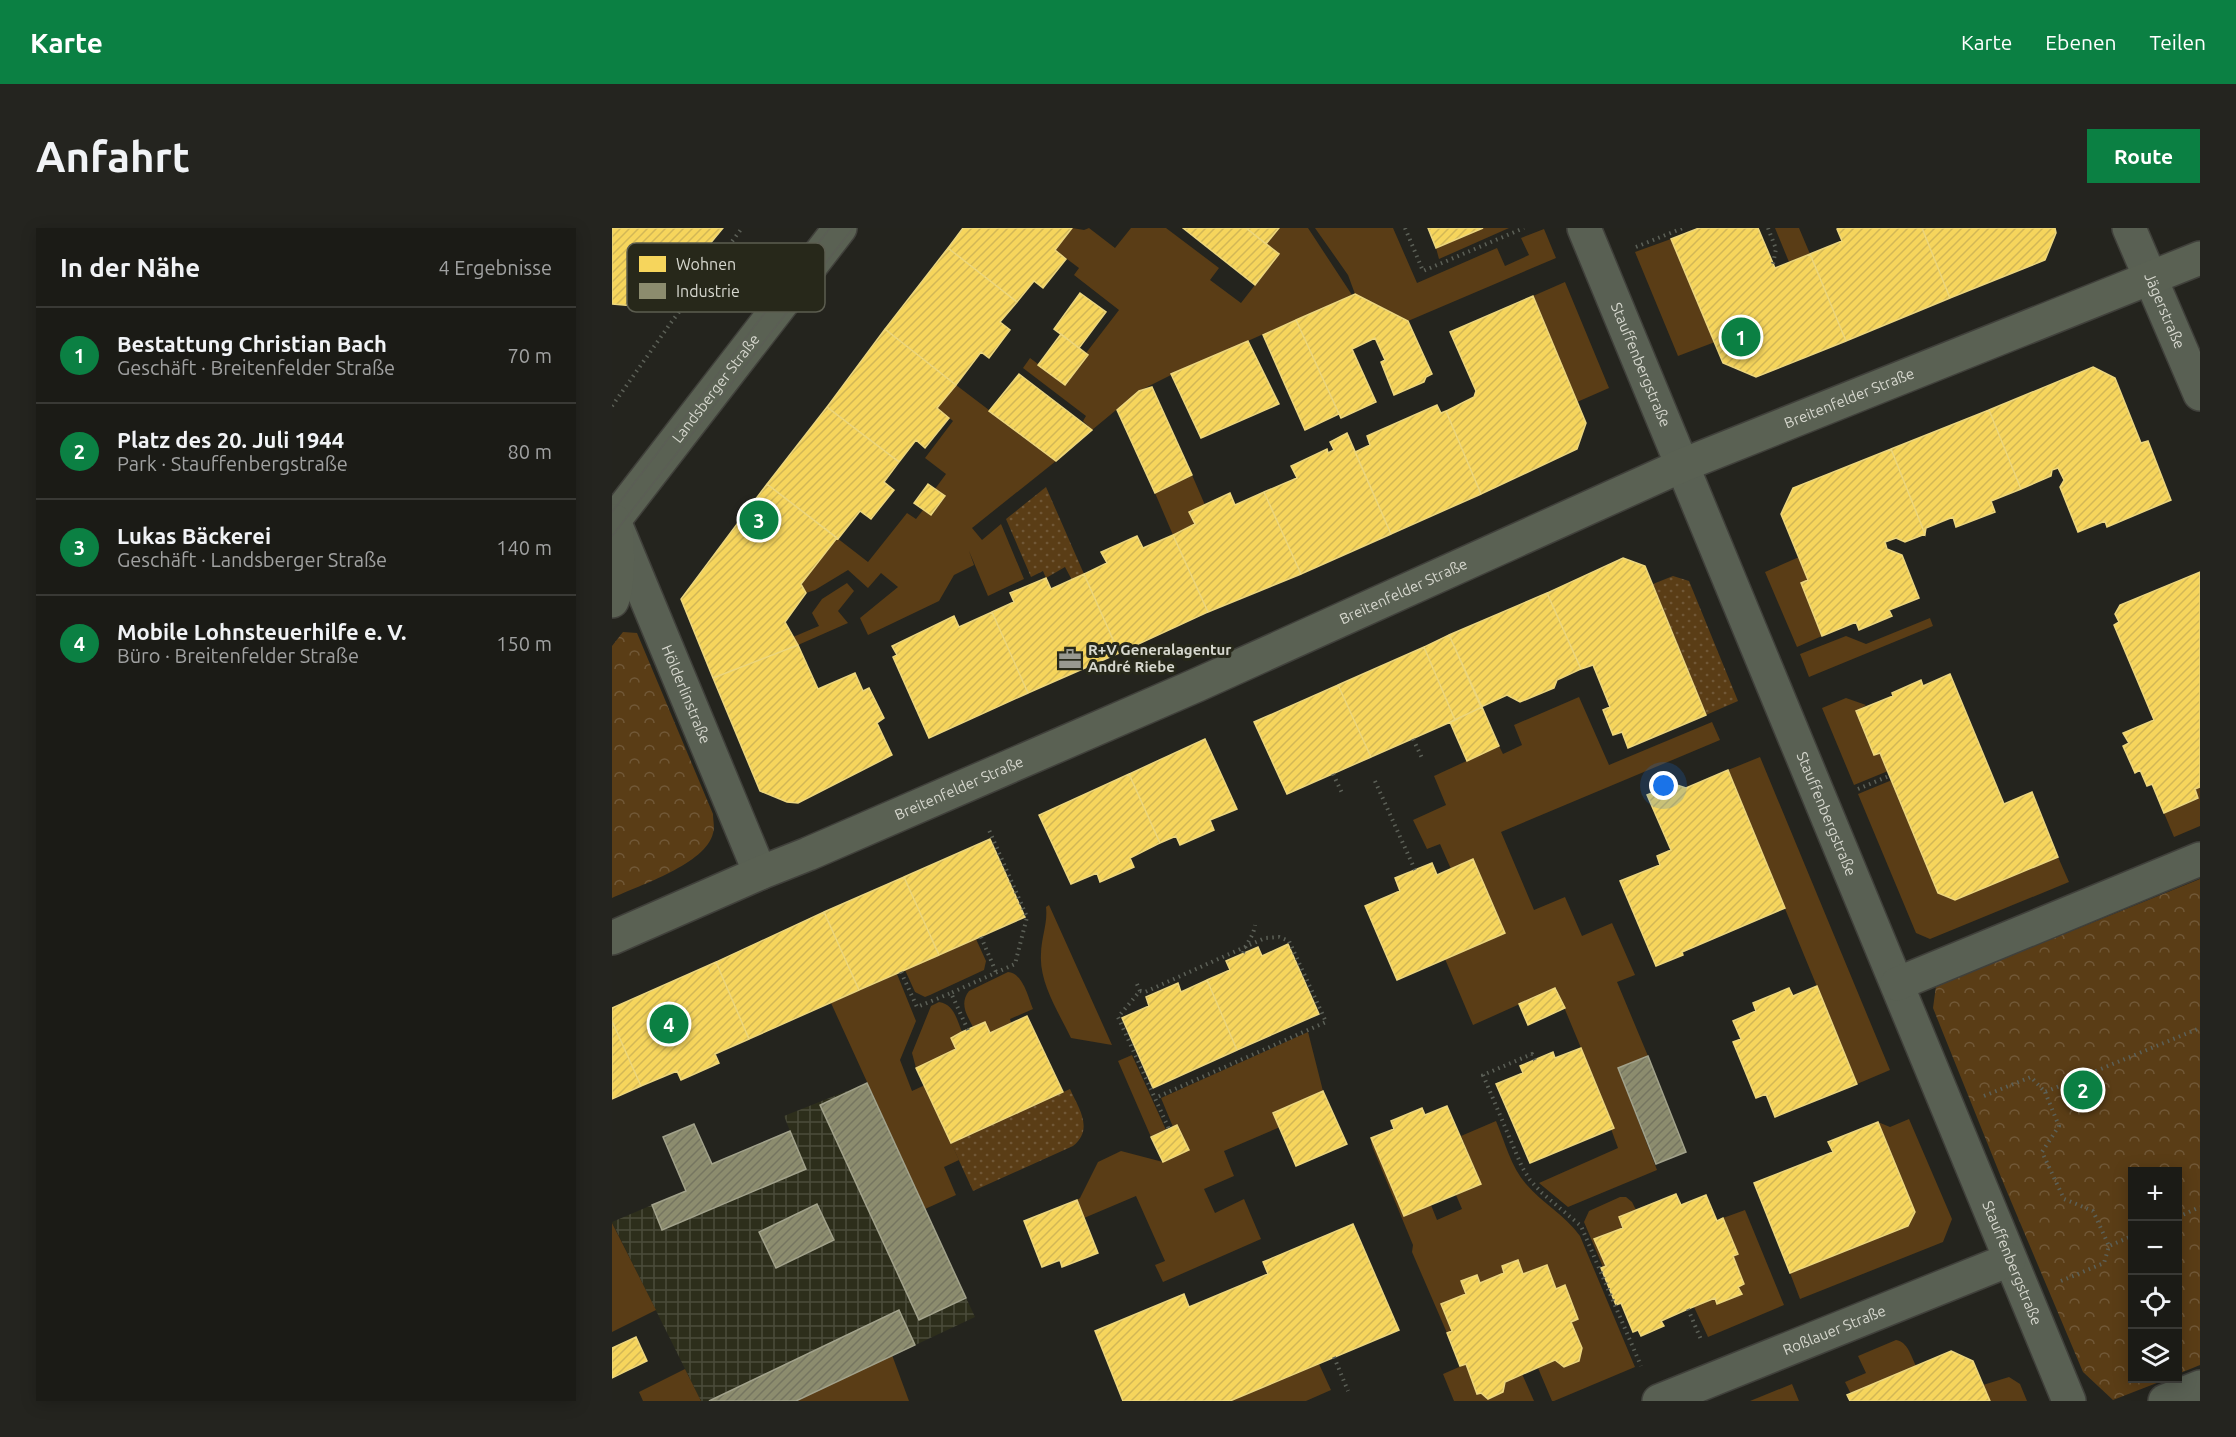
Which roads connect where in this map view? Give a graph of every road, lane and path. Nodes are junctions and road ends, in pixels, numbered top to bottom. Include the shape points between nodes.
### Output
1 (742, 228) edge
2 (840, 228) edge
3 (1405, 228) edge
4 (1524, 228) edge
5 (1584, 228) edge
6 (1683, 228) edge
7 (1767, 228) edge
8 (2129, 228) edge
9 (731, 243) edge
10 (825, 247) edge
11 (1627, 250) dead end
12 (2200, 258) edge
13 (1773, 264) dead end
14 (2149, 278) junction
15 (679, 312) edge
16 (775, 312) edge
17 (2200, 394) edge
18 (612, 406) edge
19 (1683, 465) junction
20 (613, 520) edge
21 (612, 601) edge
22 (1413, 739) dead end
23 (1423, 760) dead end
24 (1333, 774) dead end
25 (1889, 776) dead end
26 (1375, 781) dead end
27 (1851, 792) dead end
28 (1343, 795) dead end
29 (989, 830) dead end
30 (2200, 860) edge
31 (1415, 870) dead end
32 (760, 873) junction
33 (1256, 925) dead end
34 (981, 937) dead end
35 (612, 938) edge
36 (1245, 948) junction
37 (1243, 953) dead end
38 (901, 972) dead end
39 (996, 972) junction
40 (1137, 984) dead end
41 (1897, 984) junction
42 (1140, 991) junction
43 (951, 993) junction
44 (2200, 1028) edge
45 (968, 1030) dead end
46 (1535, 1060) dead end
47 (2045, 1092) junction
48 (1155, 1098) junction
49 (1978, 1098) dead end
50 (1169, 1129) dead end
51 (2200, 1207) edge
52 (2182, 1215) edge
53 (2128, 1238) edge
54 (2109, 1246) junction
55 (2009, 1260) junction
56 (2055, 1284) dead end
57 (1688, 1309) dead end
58 (1704, 1347) dead end
59 (1334, 1357) dead end
60 (1643, 1372) dead end
61 (2200, 1387) edge
62 (1348, 1391) dead end
63 (1659, 1401) edge
64 (2069, 1401) edge
65 (2165, 1401) edge

1 - 9 path
2 - 10 main road, Landsberger Straße
3 - 4 path via 1423,271
5 - 19 street, Stauffenbergstraße
6 - 11 path
7 - 13 path via 1776,249
8 - 14 street, Jägerstraße
12 - 14 main road, Breitenfelder Straße
14 - 17 street, Jägerstraße
14 - 19 main road, Breitenfelder Straße
15 - 18 path
16 - 20 main road, Landsberger Straße
19 - 32 main road, Breitenfelder Straße via 1197,686
19 - 41 street, Stauffenbergstraße
20 - 21 main road via 617,531
20 - 32 street, Hölderlinstraße
22 - 23 path
24 - 28 path
25 - 27 path
26 - 31 path
29 - 39 path via 1027,917 1015,964
30 - 41 street
32 - 35 main road, Breitenfelder Straße
33 - 36 path via 1254,937
34 - 39 path
36 - 37 path
36 - 42 path via 1161,988
36 - 48 path via 1265,938 1289,941 1326,1022
38 - 43 path via 917,1008
39 - 43 path
40 - 42 path
41 - 55 street, Stauffenbergstraße
42 - 48 path via 1118,1017
43 - 45 path
44 - 47 path
46 - 60 path via 1532,1054 1483,1075 1530,1180 1581,1226
47 - 49 path via 2031,1077
47 - 54 path via 2059,1126 2043,1152 2064,1199 2093,1211
48 - 50 path
51 - 52 path
53 - 54 path
54 - 56 path via 2104,1263
55 - 63 street, Roßlauer Straße
55 - 64 street, Stauffenbergstraße
57 - 58 path
59 - 62 path
61 - 65 street

